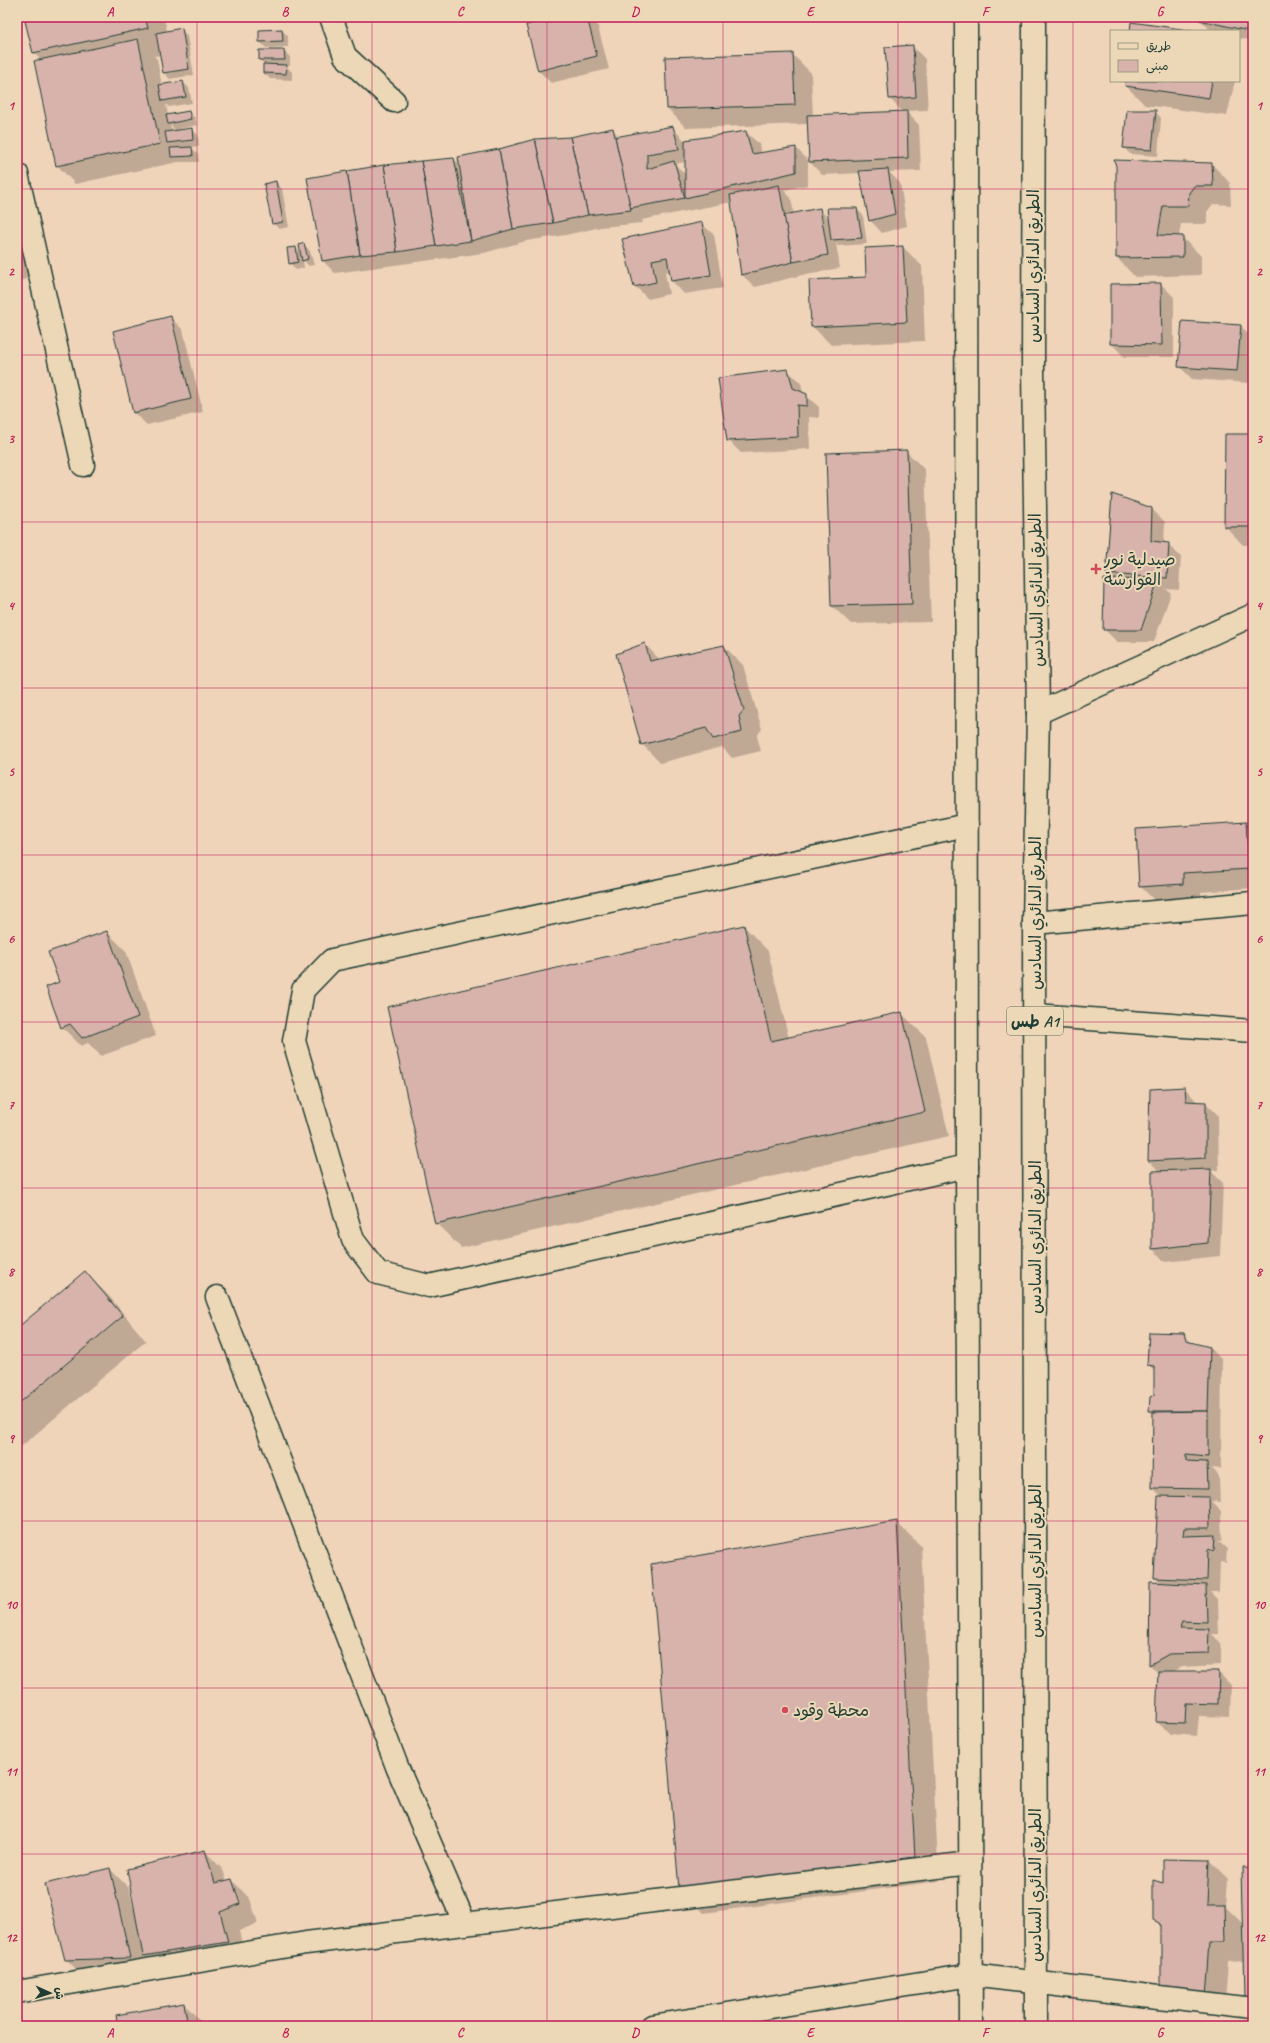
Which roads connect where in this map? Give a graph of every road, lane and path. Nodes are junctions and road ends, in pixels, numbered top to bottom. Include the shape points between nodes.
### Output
1 (331, 17) edge
2 (966, 17) edge
3 (1034, 17) edge
4 (394, 101) dead end
5 (17, 174) edge
6 (83, 465) dead end
7 (1253, 615) edge
8 (1038, 713) junction
9 (967, 825) junction
10 (1253, 903) edge
11 (1034, 923) junction
12 (1035, 1015) junction
13 (1253, 1031) edge
14 (967, 1166) junction
15 (217, 1297) dead end
16 (970, 1863) junction
17 (465, 1924) junction
18 (971, 1975) junction
19 (1036, 1981) junction
20 (17, 1992) edge
21 (1253, 2008) edge
22 (652, 2026) edge
23 (971, 2026) edge
24 (1036, 2026) edge

1 - 4 main road via 345,56
2 - 9 main road
3 - 8 main road, الطريق الدائري السادس / طس A1 via 1033,370
5 - 6 main road
7 - 8 main road
8 - 11 main road, الطريق الدائري السادس / طس A1
9 - 14 main road
9 - 14 main road via 332,960 303,990 294,1041 353,1240 378,1273 429,1286
10 - 11 main road
11 - 12 main road, الطريق الدائري السادس / طس A1
12 - 13 main road
12 - 19 main road, الطريق الدائري السادس / طس A1
14 - 16 main road
15 - 17 main road via 398,1769
16 - 17 main road
16 - 18 main road
17 - 20 main road via 306,1943
18 - 19 main road
18 - 22 main road
18 - 23 main road
19 - 21 main road
19 - 24 main road, الطريق الدائري السادس / طس A1

